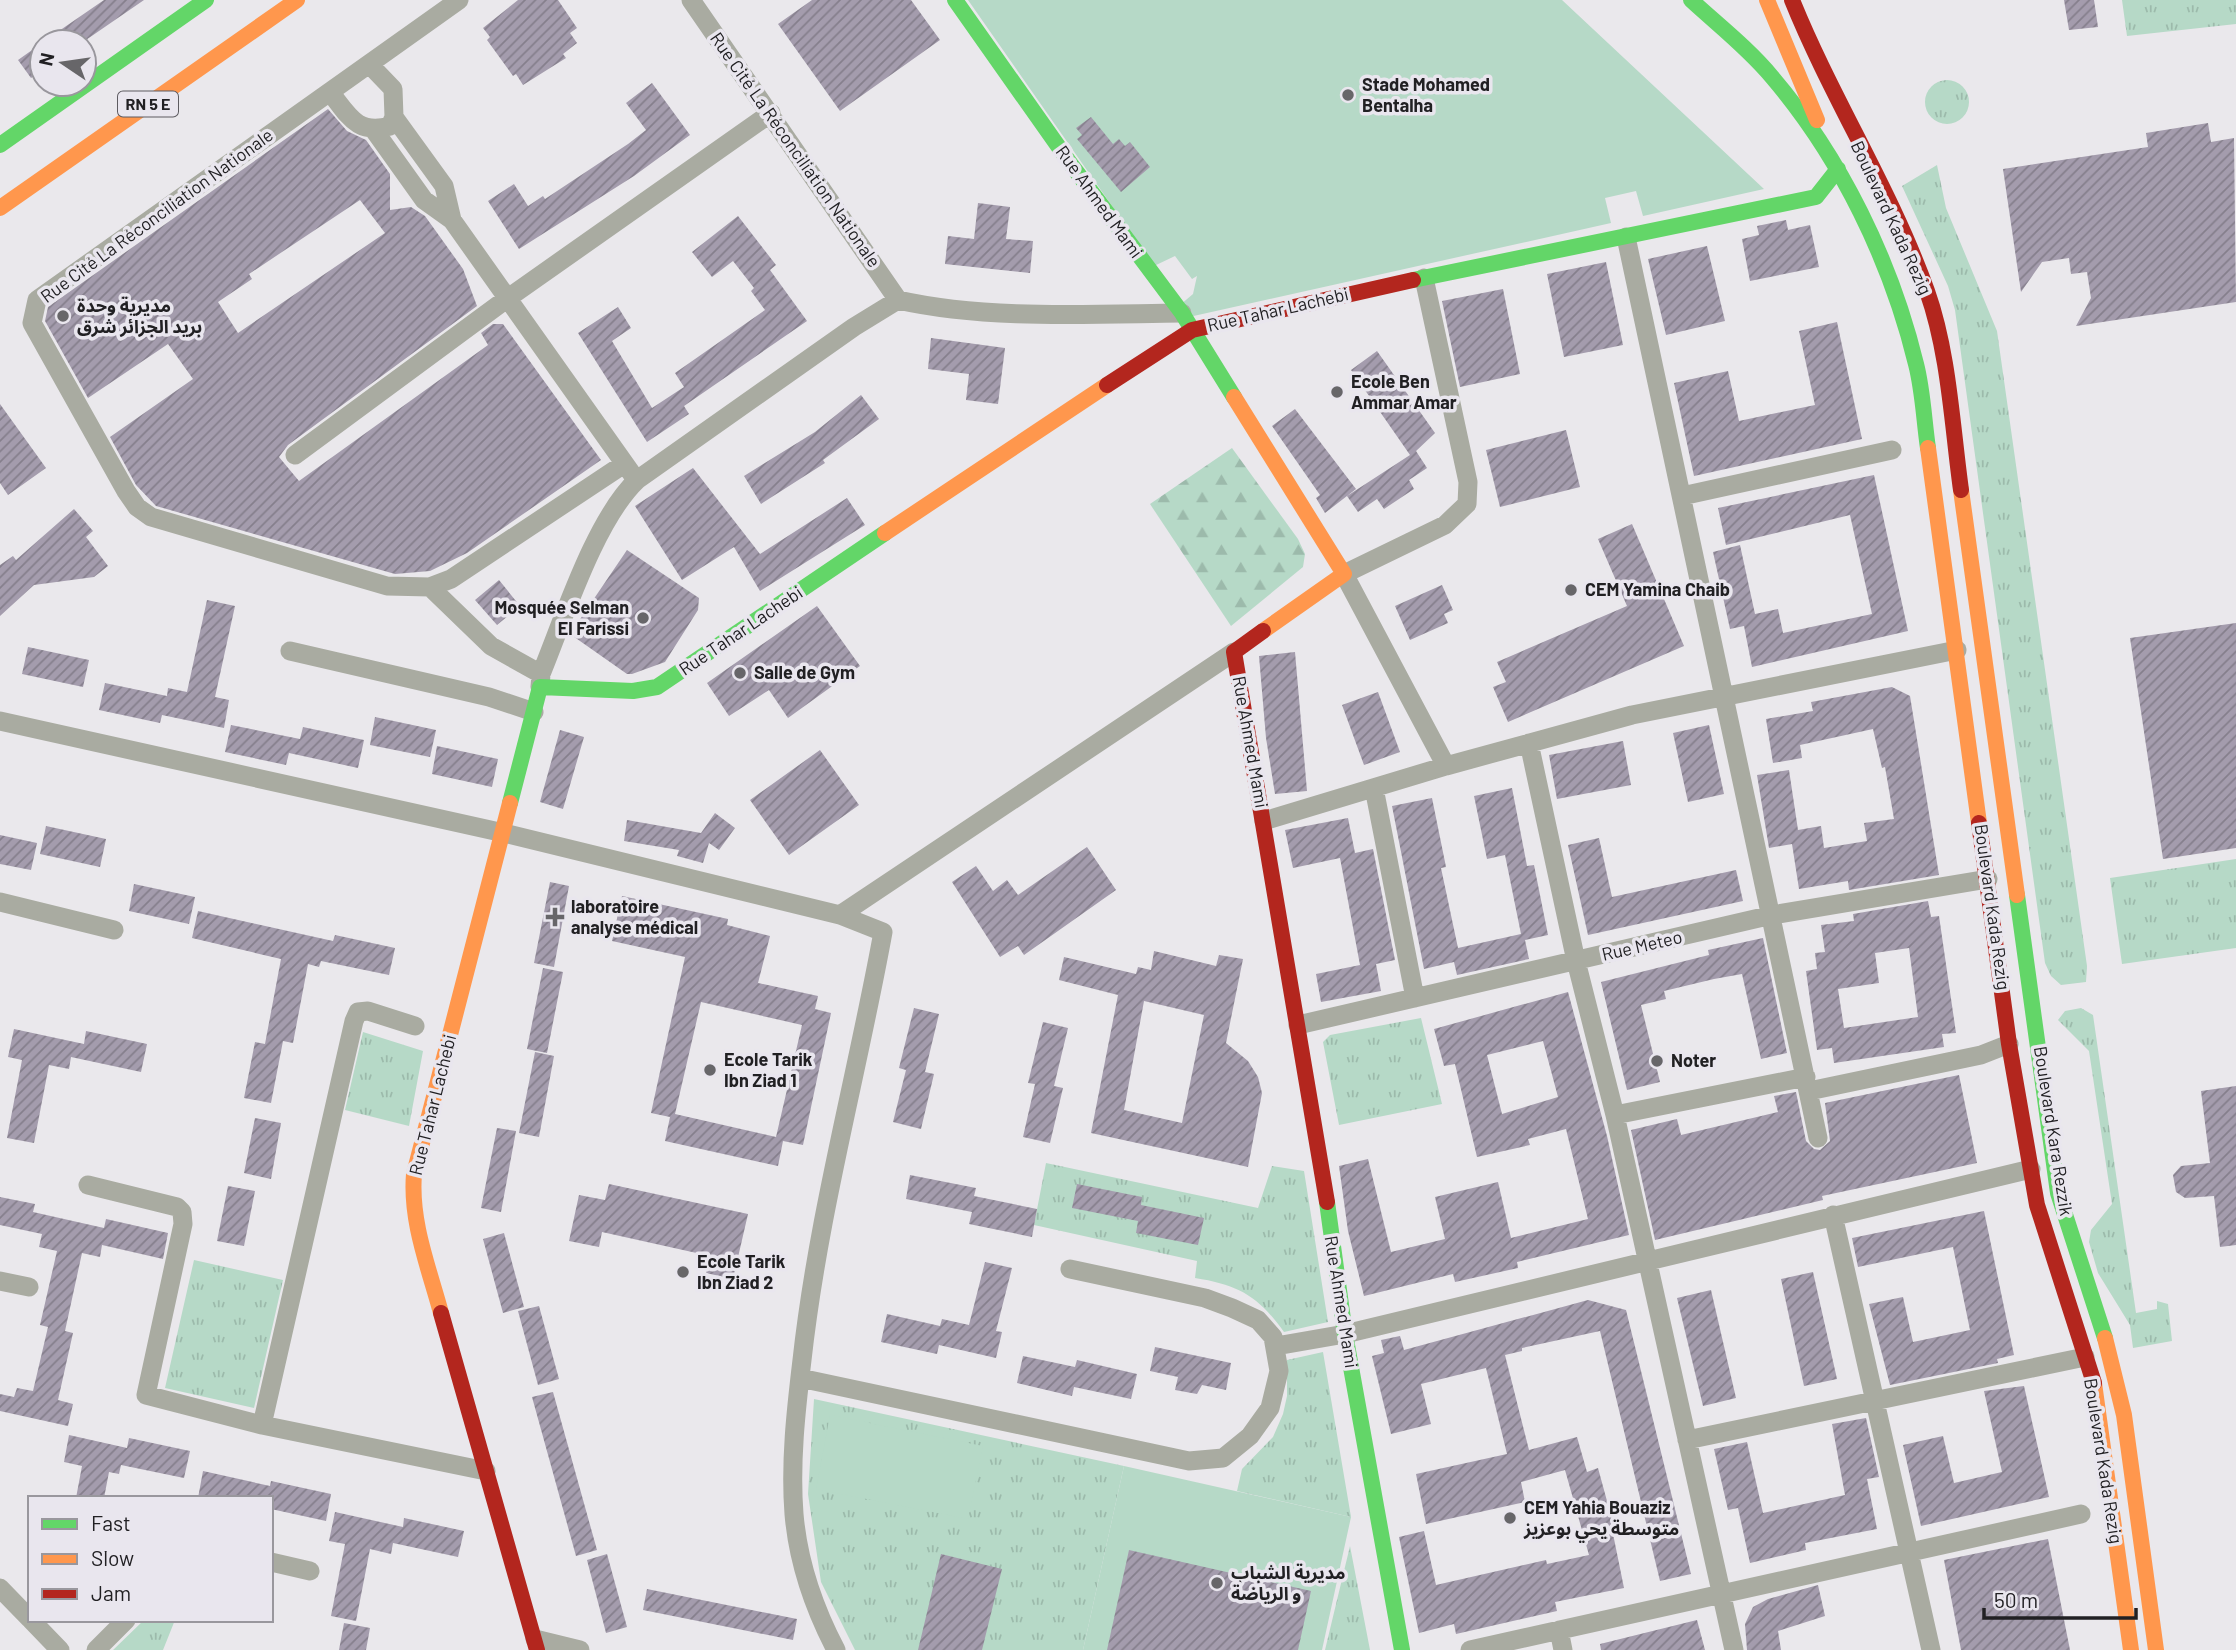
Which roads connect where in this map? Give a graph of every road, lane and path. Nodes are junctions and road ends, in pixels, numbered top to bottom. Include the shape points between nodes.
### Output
1 (206, 0) edge
2 (297, 0) edge
3 (459, 0) edge
4 (691, 0) edge
5 (955, 0) edge
6 (1691, 0) edge
7 (1767, 0) edge
8 (1791, 0) edge
9 (369, 64) junction
10 (330, 92) junction
11 (771, 113) junction
12 (394, 117) junction
13 (374, 130) junction
14 (0, 145) edge
15 (1825, 145) junction
16 (1838, 169) junction
17 (0, 208) edge
18 (452, 220) junction
19 (1626, 237) junction
20 (1424, 278) junction
21 (508, 299) junction
22 (898, 299) junction
23 (1187, 322) junction
24 (1892, 450) dead end
25 (295, 455) dead end
26 (624, 464) junction
27 (637, 480) junction
28 (1682, 496) junction
29 (1344, 574) junction
30 (430, 587) junction
31 (1957, 650) junction
32 (290, 651) dead end
33 (1234, 652) junction
34 (540, 680) junction
35 (1725, 696) junction
36 (534, 712) junction
37 (0, 721) edge
38 (1530, 743) junction
39 (1446, 766) junction
40 (1374, 788) junction
41 (1264, 821) junction
42 (504, 833) junction
43 (1988, 879) junction
44 (0, 901) edge
45 (840, 915) junction
46 (1772, 915) junction
47 (114, 930) dead end
48 (1576, 961) junction
49 (1415, 998) junction
50 (1297, 1025) junction
51 (415, 1026) dead end
52 (2037, 1028) joint
53 (2009, 1044) junction
54 (1807, 1084) junction
55 (1615, 1115) junction
56 (1818, 1138) dead end
57 (2031, 1169) junction
58 (88, 1185) dead end
59 (1833, 1215) junction
60 (2069, 1233) joint
61 (1645, 1261) junction
62 (1070, 1269) dead end
63 (0, 1281) edge
64 (29, 1287) dead end
65 (1345, 1334) junction
66 (1276, 1346) junction
67 (2085, 1357) junction
68 (800, 1378) junction
69 (1874, 1401) junction
70 (262, 1425) junction
71 (1687, 1440) junction
72 (486, 1471) junction
73 (2081, 1514) dead end
74 (1910, 1552) junction
75 (273, 1562) edge
76 (310, 1571) dead end
77 (0, 1588) edge
78 (1722, 1594) junction
79 (28, 1618) edge
80 (32, 1622) edge
81 (124, 1622) edge
82 (1559, 1630) junction
83 (553, 1647) edge
84 (60, 1650) edge
85 (96, 1650) edge
86 (836, 1650) edge
87 (1402, 1650) edge
88 (1470, 1650) edge
89 (1563, 1650) edge
90 (1734, 1650) edge
91 (1931, 1650) edge
92 (2132, 1650) edge
93 (2156, 1650) edge

1 - 14 main road, RN 5 E
2 - 17 main road, RN 5 E
3 - 9 street, Rue Cité La Réconciliation Nationale
4 - 11 street, Rue Cité La Réconciliation Nationale
5 - 23 main road, Rue Ahmed Mami
6 - 15 main road via 1771,76
7 - 15 main road, Boulevard Kada Rezig
8 - 52 main road, Boulevard Kada Rezig via 1927,291 1942,350
9 - 10 street, Rue Cité La Réconciliation Nationale
9 - 12 street via 393,89
10 - 13 street via 355,122
10 - 30 street, Rue Cité La Réconciliation Nationale via 37,300 32,323 126,491 150,517 387,586
11 - 21 street
11 - 22 street, Rue Cité La Réconciliation Nationale
12 - 13 street via 390,126
12 - 18 street via 444,186
13 - 18 street via 424,200
15 - 16 main road, Boulevard Kada Rezig
16 - 19 main road, Rue Tahar Lachebi via 1816,197
16 - 31 main road, Boulevard Kada Rezig via 1882,259 1917,366
18 - 21 street
19 - 20 main road, Rue Tahar Lachebi
19 - 28 street
20 - 23 main road, Rue Tahar Lachebi
20 - 29 street via 1468,482 1467,504 1445,525
21 - 25 street
21 - 26 street
22 - 23 street via 928,306
22 - 27 street
23 - 29 main road, Rue Ahmed Mami
23 - 34 main road, Rue Tahar Lachebi via 657,687 634,691
24 - 28 street
26 - 27 street
26 - 30 street, Rue Cité La Réconciliation Nationale via 472,567
27 - 34 street via 620,496 605,522
28 - 35 street
29 - 33 main road, Rue Ahmed Mami
29 - 39 street
30 - 34 street via 492,646
31 - 35 street
31 - 43 main road, Boulevard Kada Rezig
32 - 36 street via 489,697
33 - 41 main road, Rue Ahmed Mami
33 - 45 street
34 - 36 main road, Rue Tahar Lachebi
35 - 38 street
35 - 46 street
36 - 42 main road, Rue Tahar Lachebi
37 - 42 street
38 - 39 street
38 - 48 street
39 - 40 street
40 - 41 street
40 - 49 street
41 - 50 main road, Rue Ahmed Mami
42 - 45 street
42 - 72 main road, Rue Tahar Lachebi via 414,1174 412,1197
43 - 46 street, Rue Meteo
43 - 53 main road, Boulevard Kada Rezig
44 - 47 street
45 - 68 street via 883,932 829,1182 809,1292
46 - 48 street, Rue Meteo
46 - 54 street
48 - 49 street, Rue Meteo
48 - 55 street
49 - 50 street, Rue Meteo
50 - 65 main road, Rue Ahmed Mami
51 - 70 street via 368,1011 358,1012 354,1021
52 - 60 main road, Boulevard Kara Rezzik via 2058,1193
53 - 54 street via 1980,1055
53 - 57 main road, Boulevard Kada Rezig
54 - 55 street
54 - 56 street
55 - 61 street
57 - 59 street
57 - 67 main road, Boulevard Kada Rezig via 2043,1226
58 - 70 street via 182,1212 146,1395
59 - 61 street
59 - 69 street
60 - 93 main road, Boulevard Kada Rezig via 2107,1343 2124,1415
61 - 65 street
61 - 71 street
62 - 66 street via 1232,1308 1258,1320
63 - 64 street
65 - 66 street
65 - 87 main road, Rue Ahmed Mami
66 - 68 street via 1279,1371 1270,1408 1250,1436 1223,1458 1189,1461
67 - 69 street
67 - 92 main road, Boulevard Kada Rezig via 2102,1430
68 - 86 street via 794,1513 806,1580
69 - 71 street
69 - 74 street
70 - 72 street
71 - 78 street
72 - 83 main road, Rue Tahar Lachebi
73 - 74 street
74 - 78 street
74 - 91 street
75 - 76 street
77 - 79 street
78 - 82 street
78 - 90 street
80 - 84 street
81 - 85 street
82 - 88 street
82 - 89 street

